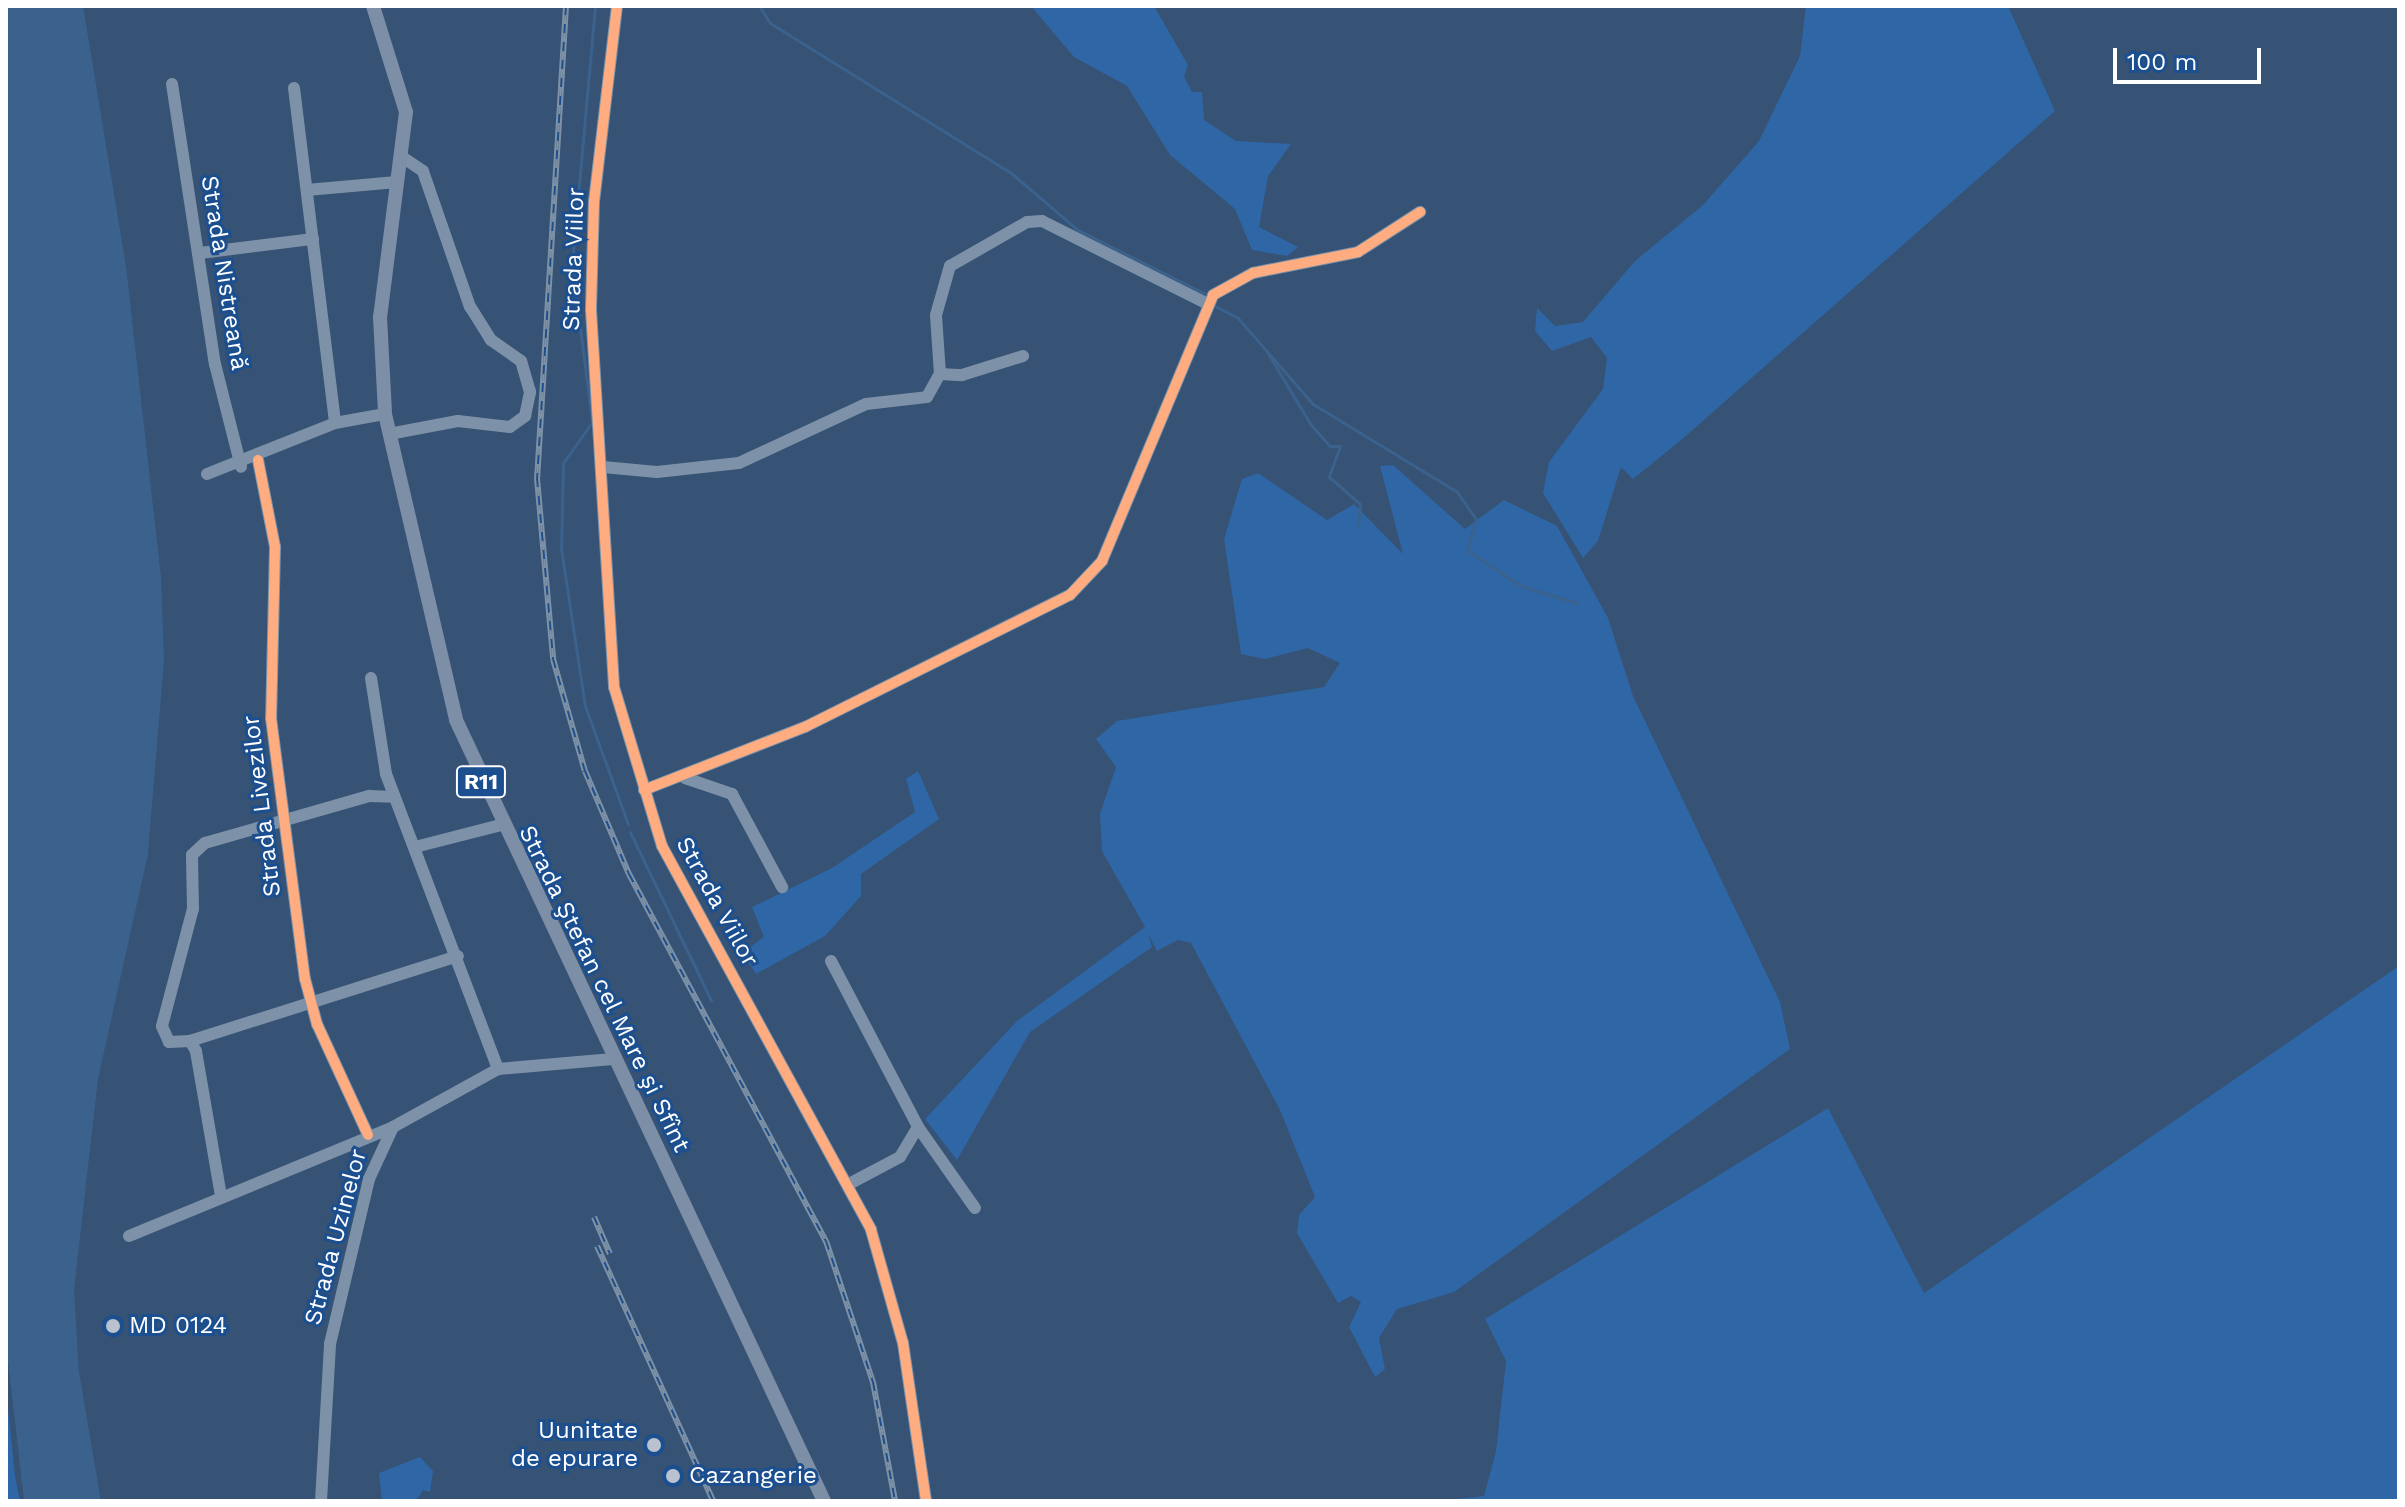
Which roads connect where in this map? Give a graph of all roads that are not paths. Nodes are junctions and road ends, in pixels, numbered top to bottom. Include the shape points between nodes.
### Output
1 (373, 6) edge
2 (617, 6) edge
3 (172, 84) dead end
4 (294, 88) dead end
5 (401, 156) junction
6 (397, 182) junction
7 (307, 190) junction
8 (1420, 212) dead end
9 (313, 239) junction
10 (200, 253) junction
11 (1206, 303) junction
12 (1023, 356) dead end
13 (940, 374) junction
14 (385, 414) junction
15 (335, 423) junction
16 (389, 434) junction
17 (258, 460) junction
18 (241, 467) junction
19 (603, 467) junction
20 (207, 474) dead end
21 (371, 678) dead end
22 (682, 778) junction
23 (644, 790) junction
24 (394, 797) junction
25 (284, 823) junction
26 (501, 825) junction
27 (419, 846) junction
28 (782, 887) dead end
29 (458, 956) junction
30 (831, 961) dead end
31 (311, 1004) junction
32 (190, 1041) junction
33 (613, 1059) junction
34 (498, 1069) junction
35 (393, 1127) junction
36 (918, 1127) junction
37 (368, 1135) junction
38 (849, 1184) junction
39 (221, 1196) junction
40 (975, 1208) dead end
41 (129, 1236) dead end
42 (321, 1501) edge
43 (824, 1501) edge
44 (926, 1501) edge

1 - 5 main road, Strada Ştefan cel Mare şi Sfînt / R11 via 405,99
2 - 19 street, Strada Viilor via 592,234 591,344
3 - 10 street, Strada Nistreană
4 - 7 street
5 - 6 main road, Strada Ştefan cel Mare şi Sfînt / R11
5 - 16 street via 423,171 476,318 496,345 517,356 529,379 520,422 458,421
6 - 7 street
6 - 14 main road, Strada Ştefan cel Mare şi Sfînt / R11 via 380,317
7 - 9 street
8 - 11 street via 1358,252 1253,273
9 - 10 street
9 - 15 street
10 - 18 street, Strada Nistreană via 219,386
11 - 13 street via 1042,221 1027,222 950,266 936,315
11 - 22 street via 1102,561 1070,595 805,727
12 - 13 street via 962,375
13 - 19 street via 927,397 866,404 750,460 657,472
14 - 15 street
14 - 16 main road, Strada Ştefan cel Mare şi Sfînt / R11
15 - 17 street
16 - 26 main road, Strada Ştefan cel Mare şi Sfînt / R11 via 447,689
17 - 18 street
17 - 25 street, Strada Livezilor via 275,547 268,648
18 - 20 street
19 - 23 street, Strada Viilor via 610,662
21 - 24 street
22 - 23 street
22 - 28 street via 732,794
23 - 38 street, Strada Viilor via 662,846
24 - 25 street via 369,796
24 - 27 street
25 - 31 street, Strada Livezilor
25 - 32 street, Strada Livezilor via 196,849 193,909 162,1026 169,1042
26 - 27 street
26 - 33 main road, Strada Ştefan cel Mare şi Sfînt / R11
27 - 29 street
29 - 31 street
29 - 34 street
30 - 36 street
31 - 32 street
31 - 37 street, Strada Livezilor
32 - 39 street
33 - 34 street, Strada Uzinelor
33 - 43 main road, Strada Ştefan cel Mare şi Sfînt / R11
34 - 35 street, Strada Uzinelor
35 - 37 street
35 - 42 street, Strada Uzinelor via 369,1179 330,1344
36 - 38 street via 900,1157
36 - 40 street
37 - 39 street
38 - 44 street, Strada Viilor via 896,1314
39 - 41 street

